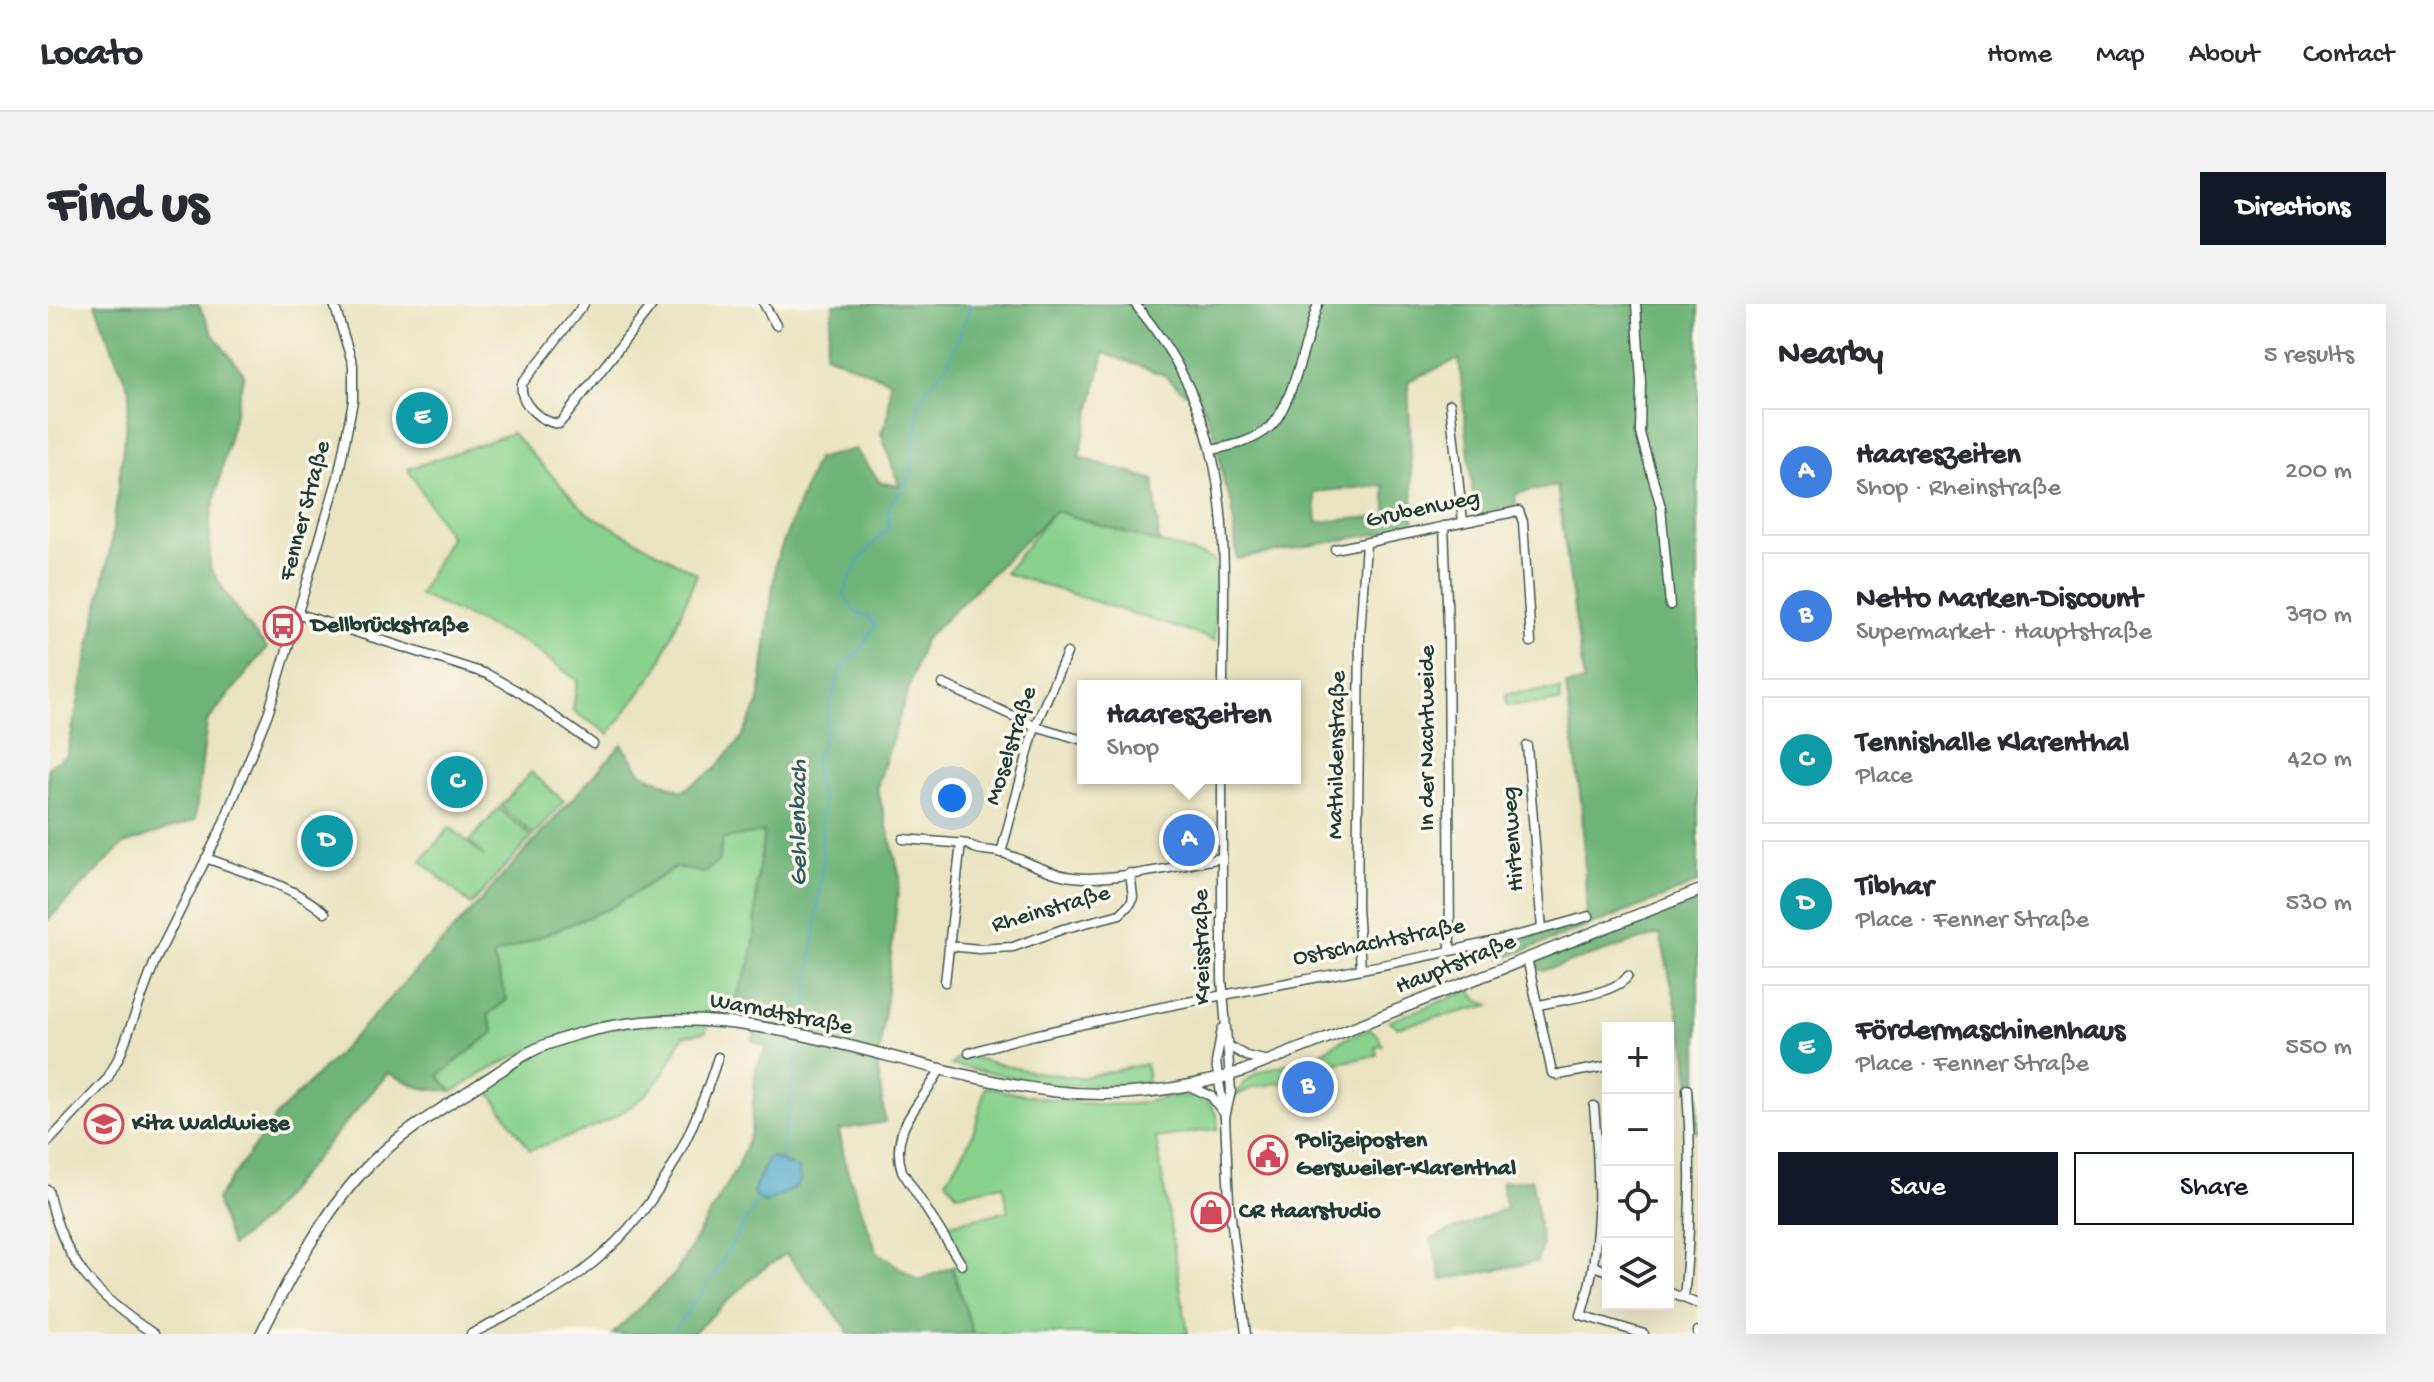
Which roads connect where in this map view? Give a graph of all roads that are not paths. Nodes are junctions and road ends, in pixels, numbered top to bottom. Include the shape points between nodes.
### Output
1 (334, 304) edge
2 (584, 304) edge
3 (653, 304) edge
4 (764, 304) edge
5 (1135, 304) edge
6 (1318, 304) edge
7 (1636, 304) edge
8 (776, 325) dead end
9 (1450, 404) dead end
10 (1212, 450) junction
11 (1463, 522) junction
12 (1444, 526) junction
13 (1366, 543) junction
14 (1335, 549) dead end
15 (1670, 605) dead end
16 (299, 614) junction
17 (1531, 642) dead end
18 (1067, 653) dead end
19 (1223, 680) edge
20 (943, 684) dead end
21 (1035, 726) junction
22 (1077, 738) edge
23 (593, 744) dead end
24 (1527, 746) dead end
25 (1222, 784) edge
26 (903, 839) dead end
27 (961, 843) junction
28 (1001, 853) junction
29 (206, 858) junction
30 (1222, 858) junction
31 (1130, 873) junction
32 (1698, 891) edge
33 (325, 913) dead end
34 (1589, 916) dead end
35 (1542, 929) junction
36 (949, 946) junction
37 (1450, 950) junction
38 (1527, 958) junction
39 (1361, 968) junction
40 (1628, 976) dead end
41 (945, 982) dead end
42 (1223, 993) junction
43 (1539, 1005) junction
44 (1224, 1019) junction
45 (1227, 1045) junction
46 (969, 1053) dead end
47 (718, 1057) dead end
48 (1270, 1061) junction
49 (1602, 1067) edge
50 (941, 1068) junction
51 (700, 1076) dead end
52 (1224, 1078) junction
53 (710, 1080) junction
54 (1189, 1086) junction
55 (1687, 1089) dead end
56 (1594, 1106) dead end
57 (1224, 1116) junction
58 (48, 1142) edge
59 (48, 1190) edge
60 (962, 1265) dead end
61 (1593, 1266) junction
62 (1602, 1269) edge
63 (1674, 1294) edge
64 (1684, 1298) junction
65 (1698, 1304) edge
66 (154, 1334) edge
67 (261, 1334) edge
68 (471, 1334) edge
69 (1246, 1334) edge
70 (1644, 1334) edge

1 - 16 street, Fenner Straße via 351,352 353,401 338,477
2 - 3 street via 522,384 526,402 553,424 565,417
4 - 8 street
5 - 10 street via 1183,374
6 - 10 street via 1294,380 1272,426 1252,439
7 - 15 street via 1640,433 1661,507
9 - 11 street
10 - 19 street via 1223,524
11 - 12 street, Grubenweg
11 - 17 street, Grubenweg via 1519,511
12 - 13 street, Grubenweg
12 - 37 street, In der Nachtweide
13 - 14 street, Grubenweg
13 - 39 street, Mathildenstraße via 1360,636
16 - 23 street via 487,674
16 - 29 street, Fenner Straße via 269,711
18 - 21 street, Moselstraße
20 - 21 street
21 - 22 street
21 - 28 street, Moselstraße
24 - 35 street, Hirtenweg
25 - 30 street, Kreisstraße
26 - 27 street, Rheinstraße
27 - 28 street, Rheinstraße
27 - 36 street, Rheinstraße
28 - 31 street, Rheinstraße via 1075,877
29 - 33 street via 289,889
29 - 58 street, Fenner Straße via 155,961 107,1079
30 - 31 street, Rheinstraße
30 - 42 street, Kreisstraße
31 - 36 street, Rheinstraße via 1133,897 1120,914 1013,947
32 - 38 main road, Hauptstraße
34 - 35 street, Ostschachtstraße
35 - 37 street, Ostschachtstraße
36 - 41 street, Rheinstraße
37 - 39 street, Ostschachtstraße
38 - 43 street
38 - 48 main road, Hauptstraße
39 - 42 street, Ostschachtstraße
40 - 43 street via 1608,989
42 - 44 street, Kreisstraße
42 - 46 street, Ostschachtstraße
43 - 49 street via 1552,1073
44 - 45 street, Kreisstraße
44 - 52 street, Kreisstraße via 1216,1063
45 - 48 street
45 - 52 street, Kreisstraße
47 - 53 street
48 - 52 main road, Hauptstraße
50 - 54 main road, Warndtstraße via 1053,1091 1140,1092
50 - 60 street via 904,1125 898,1160
50 - 67 main road, Warndtstraße via 706,1019 616,1024 548,1044 418,1123 372,1162 327,1219
51 - 53 street
52 - 54 main road, Warndtstraße
52 - 57 street, Kreisstraße via 1231,1094
53 - 68 street via 689,1138 631,1228 553,1291
54 - 57 street via 1211,1096
55 - 64 street via 1691,1218
56 - 61 street via 1598,1174
57 - 69 street, Kreisstraße
59 - 66 street via 55,1223 80,1269 109,1301
61 - 62 street
61 - 70 street via 1581,1315
63 - 64 street
64 - 65 street

